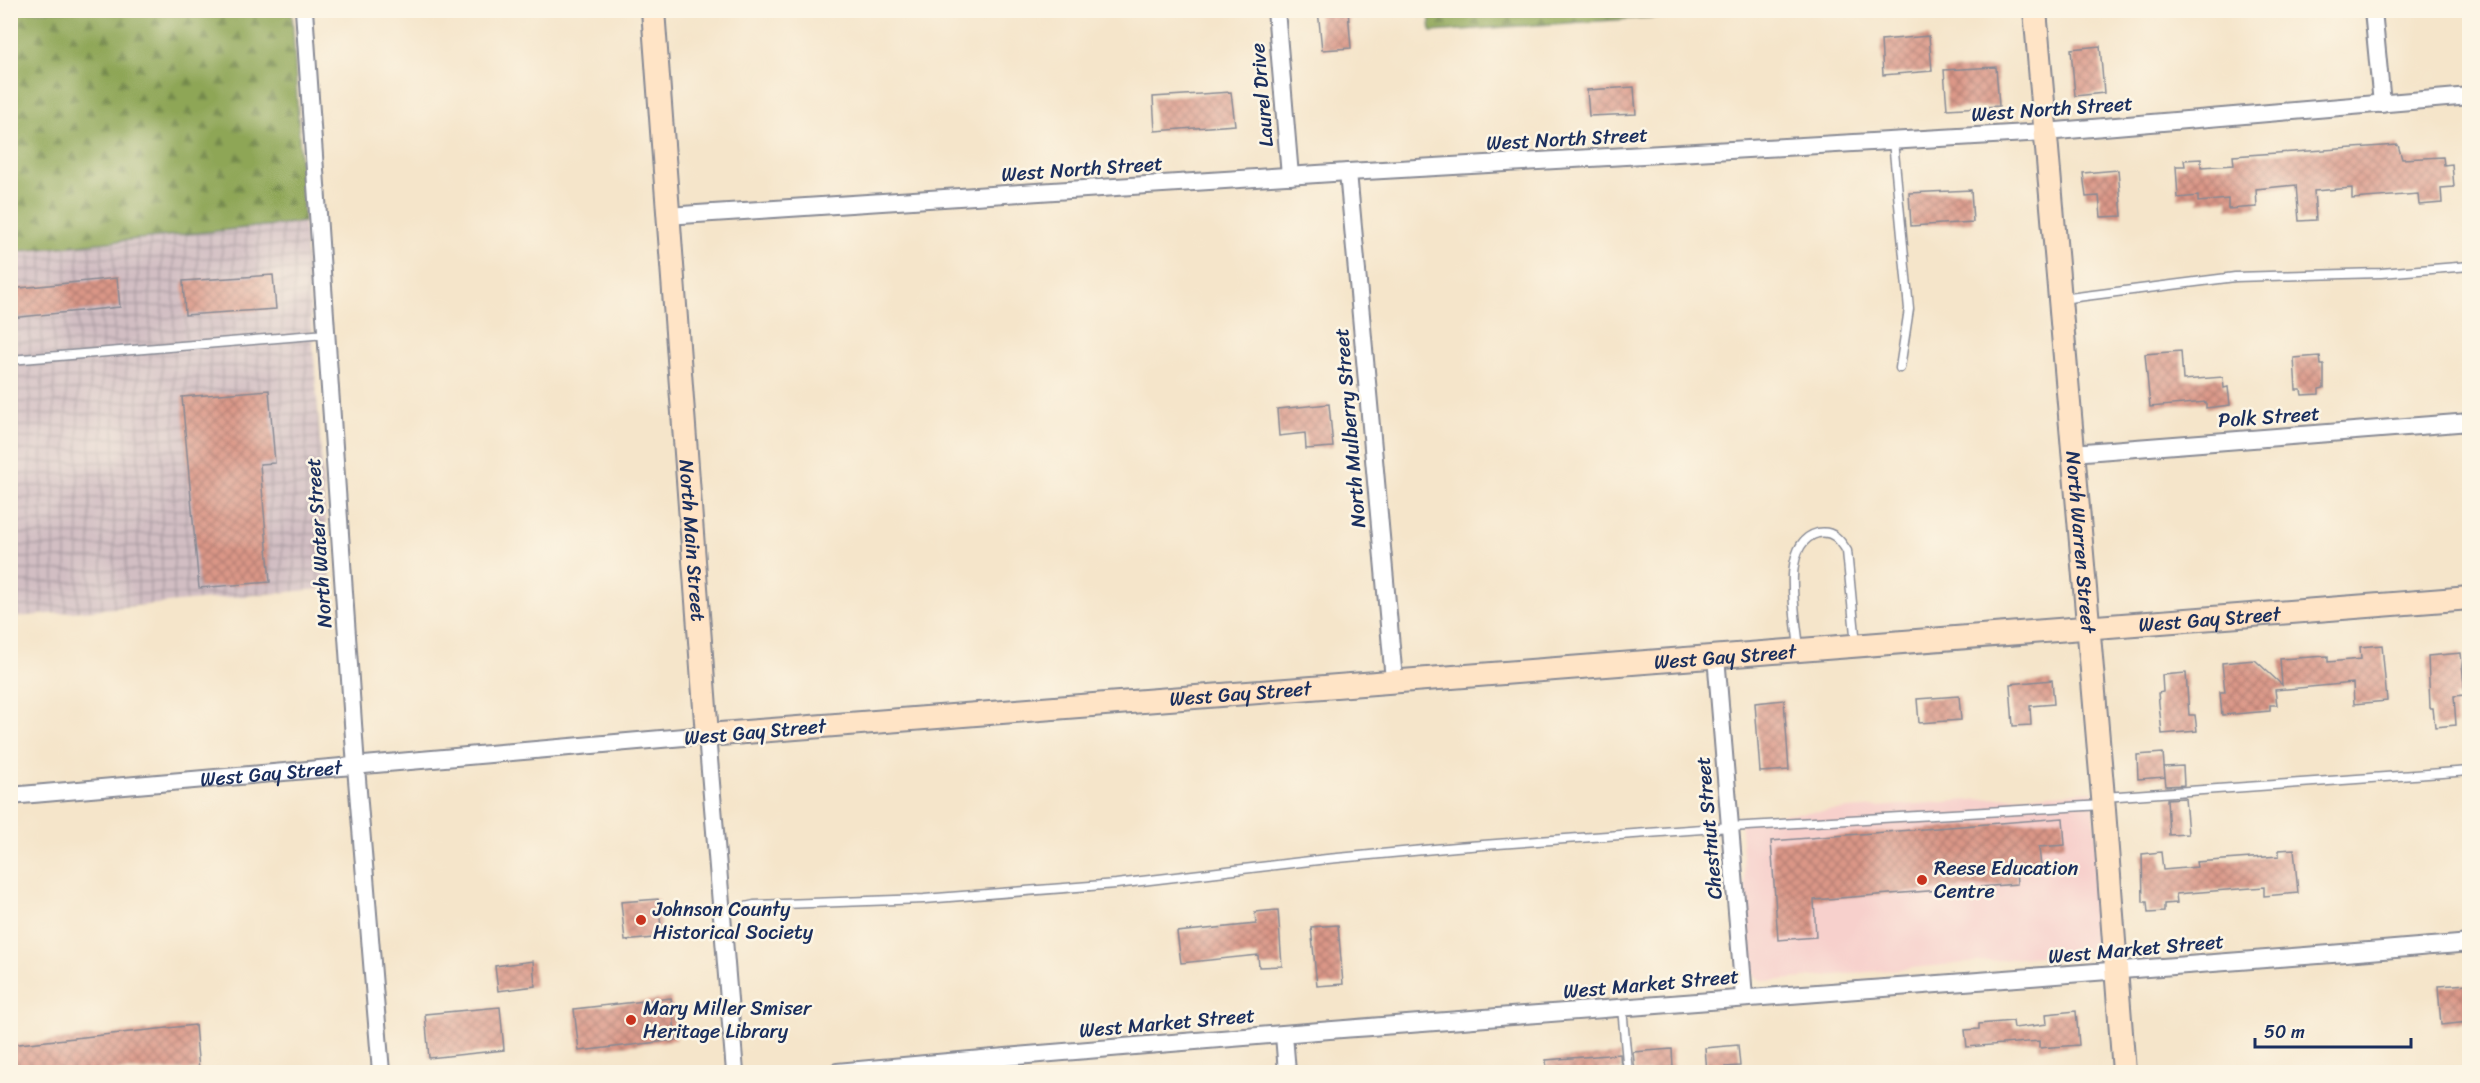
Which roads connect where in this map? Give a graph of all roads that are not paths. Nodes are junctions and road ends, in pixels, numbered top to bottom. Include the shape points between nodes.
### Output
1 (304, 10) edge
2 (653, 10) edge
3 (1276, 10) edge
4 (2035, 10) edge
5 (2373, 10) edge
6 (2469, 96) edge
7 (2382, 104) junction
8 (2045, 132) junction
9 (1893, 141) junction
10 (1348, 172) junction
11 (1290, 176) junction
12 (666, 216) junction
13 (2469, 266) edge
14 (2059, 299) junction
15 (326, 334) junction
16 (10, 360) edge
17 (1900, 368) dead end
18 (2469, 422) edge
19 (2072, 453) junction
20 (2469, 598) edge
21 (2089, 629) junction
22 (1856, 645) junction
23 (1800, 650) junction
24 (1716, 656) junction
25 (1394, 680) junction
26 (707, 735) junction
27 (356, 767) junction
28 (2469, 771) edge
29 (10, 796) edge
30 (2103, 801) junction
31 (1730, 827) junction
32 (722, 912) junction
33 (2469, 943) edge
34 (2116, 972) junction
35 (1744, 997) junction
36 (1622, 1008) junction
37 (1284, 1035) junction
38 (381, 1072) edge
39 (735, 1072) edge
40 (837, 1072) edge
41 (1287, 1072) edge
42 (1628, 1072) edge
43 (2124, 1072) edge

1 - 15 street, North Water Street
2 - 12 street, North Main Street
3 - 11 street, Laurel Drive
4 - 8 street, North Warren Street
5 - 7 street
6 - 7 street, West North Street
7 - 8 street, West North Street
8 - 9 street, West North Street
8 - 14 street, North Warren Street
9 - 10 street, West North Street
9 - 17 lane via 1908,309
10 - 11 street, West North Street
10 - 25 street, North Mulberry Street
11 - 12 street, West North Street
12 - 26 street, North Main Street
13 - 14 lane via 2235,277
14 - 19 street, North Warren Street
15 - 16 lane
15 - 27 street, North Water Street
18 - 19 street, Polk Street
19 - 21 street, North Warren Street
20 - 21 street, West Gay Street
21 - 22 street, West Gay Street
21 - 30 street, North Warren Street
22 - 23 street, West Gay Street
22 - 23 lane via 1847,551 1839,538 1826,532 1809,535 1798,550 1792,570
23 - 24 street, West Gay Street
24 - 25 street, West Gay Street
24 - 31 street, Chestnut Street
25 - 26 street, West Gay Street
26 - 27 street, West Gay Street
26 - 32 street, North Main Street
27 - 29 street, West Gay Street
27 - 38 street, North Water Street
28 - 30 lane
30 - 31 lane
30 - 34 street, North Warren Street
31 - 32 lane via 1327,859 1116,884 754,905
31 - 35 street, Chestnut Street
32 - 39 street, North Main Street
33 - 34 street, West Market Street
34 - 35 street, West Market Street
34 - 43 street, North Warren Street
35 - 36 street, West Market Street
36 - 37 street, West Market Street
36 - 42 lane
37 - 40 street, West Market Street
37 - 41 street

